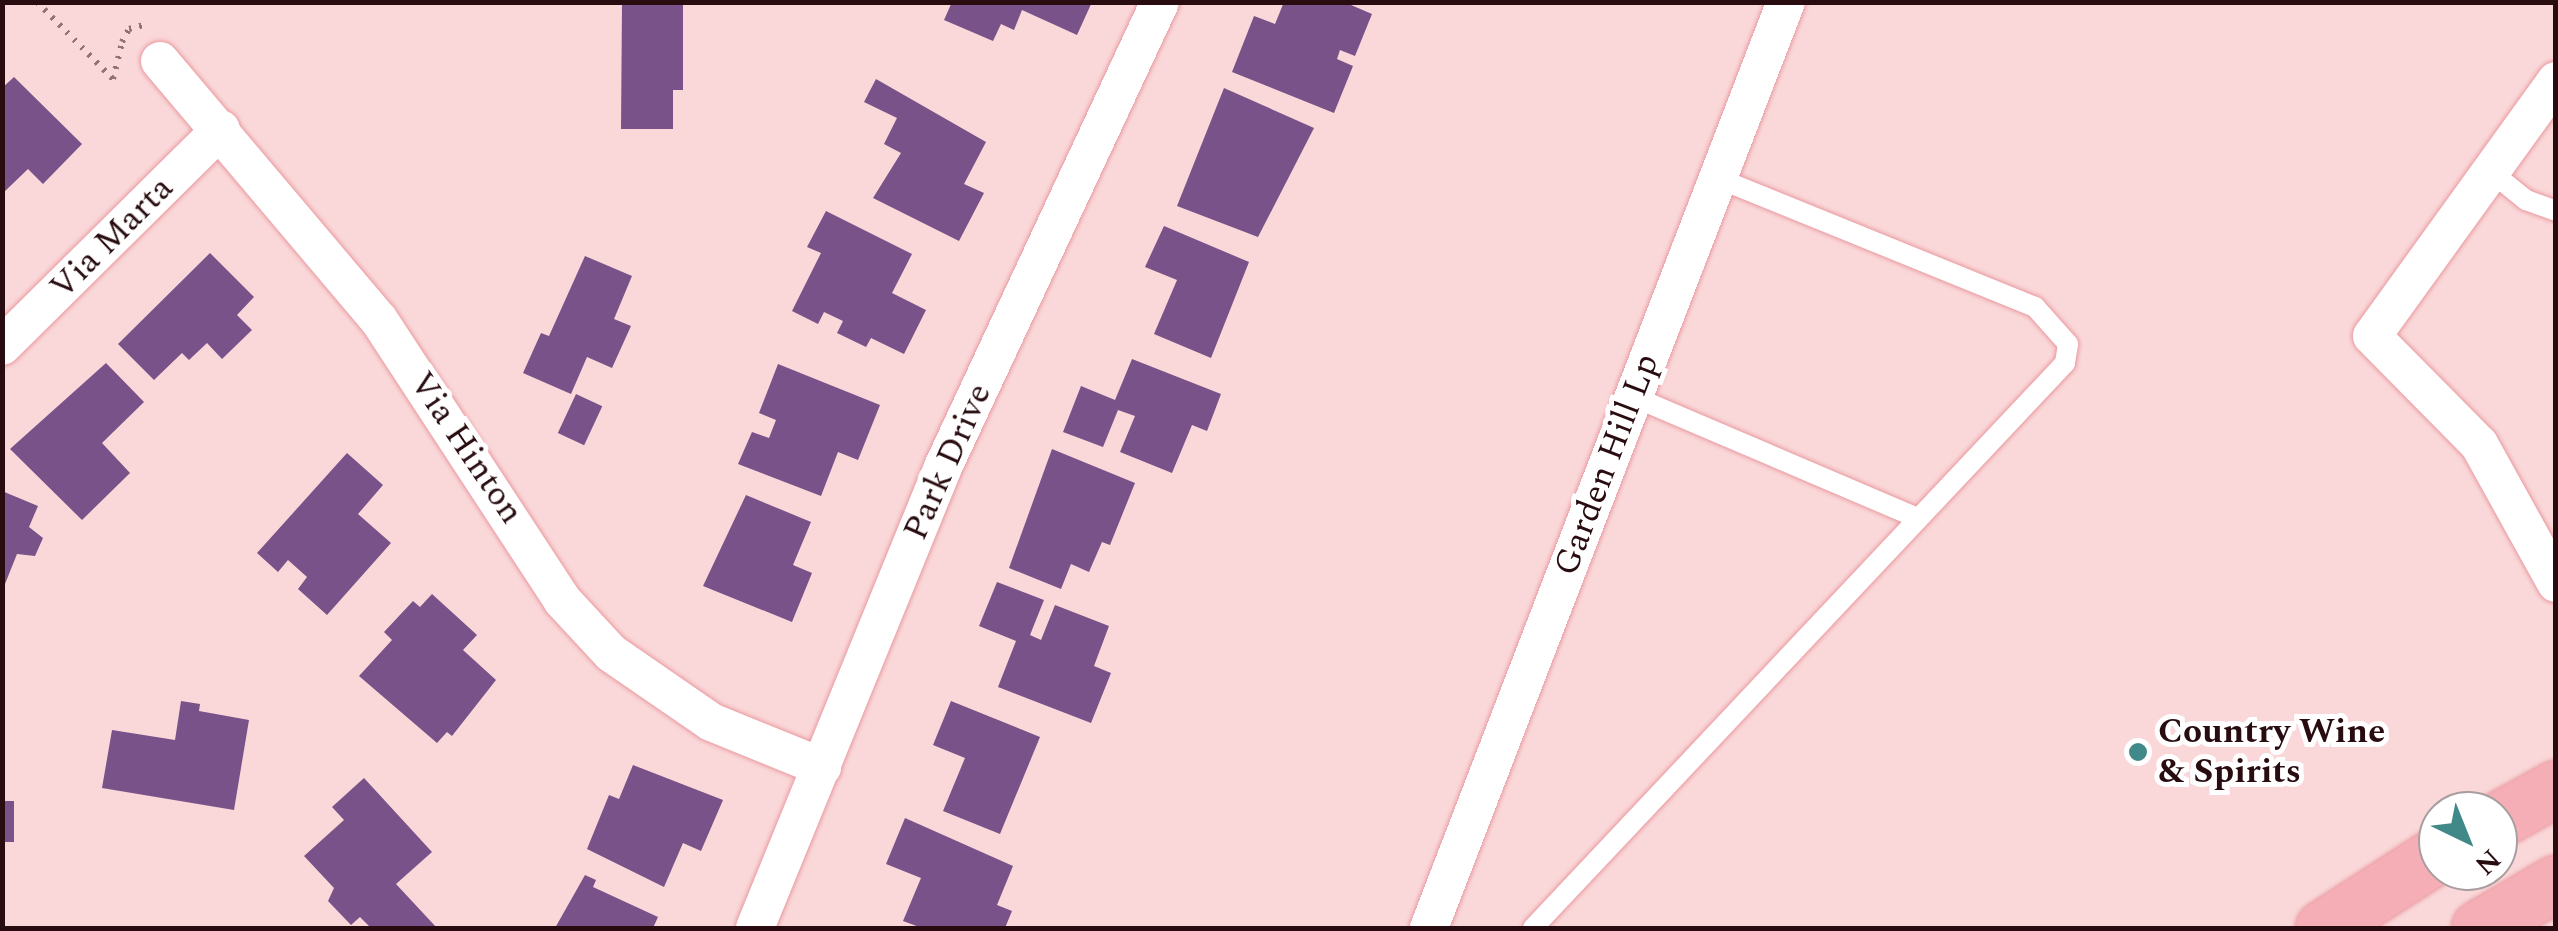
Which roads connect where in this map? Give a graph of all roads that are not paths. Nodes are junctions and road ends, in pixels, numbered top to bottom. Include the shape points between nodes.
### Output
1 (1160, 2) edge
2 (1786, 2) edge
3 (160, 61) dead end
4 (2556, 81) edge
5 (221, 130) junction
6 (2490, 172) junction
7 (1718, 178) junction
8 (2556, 210) edge
9 (2, 346) edge
10 (1634, 397) junction
11 (1918, 518) junction
12 (2556, 583) edge
13 (822, 766) junction
14 (2556, 788) edge
15 (2518, 809) edge
16 (2418, 867) edge
17 (2556, 882) edge
18 (755, 928) edge
19 (1429, 928) edge
20 (1532, 928) edge
21 (2323, 928) edge
22 (2479, 928) edge

1 - 13 street, Park Drive via 943,467
2 - 7 street, Garden Hill Lp
3 - 5 street, Via Hinton
4 - 6 street
5 - 9 street, Via Marta
5 - 13 street, Via Hinton via 379,320 562,600 611,653 710,722
6 - 8 lane via 2526,200
6 - 12 street via 2372,336 2480,444
7 - 10 street, Garden Hill Lp
7 - 11 lane via 2035,306 2068,344 2065,363
10 - 11 lane
10 - 19 street, Garden Hill Lp
11 - 20 lane
13 - 18 street, Park Drive
14 - 15 main road
16 - 21 main road
17 - 22 main road

